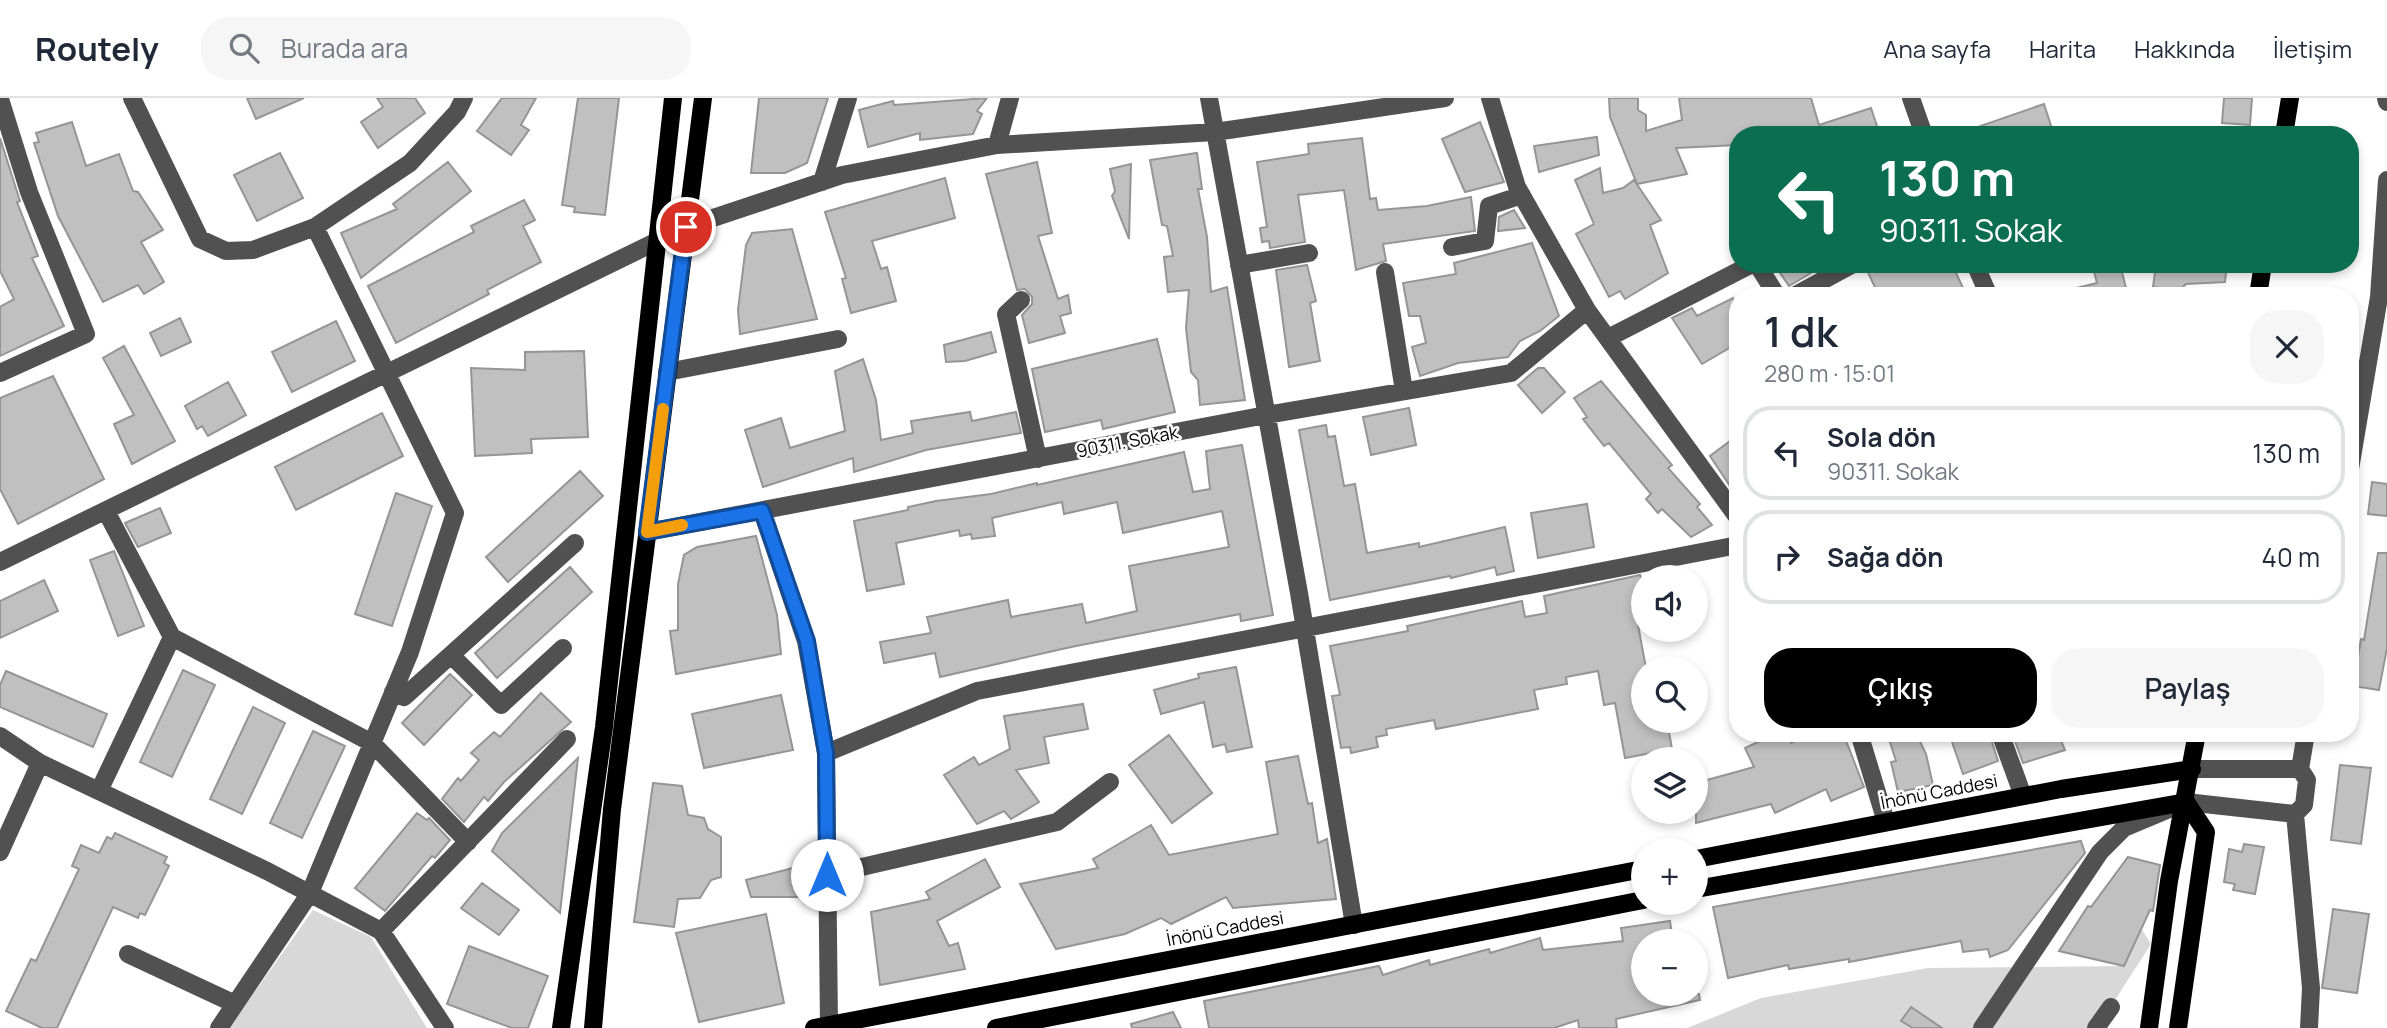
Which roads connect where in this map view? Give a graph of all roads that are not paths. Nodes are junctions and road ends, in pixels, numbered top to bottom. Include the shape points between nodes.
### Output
1 (132, 98) edge
2 (464, 98) edge
3 (673, 98) edge
4 (703, 98) edge
5 (848, 98) edge
6 (1010, 98) edge
7 (1209, 98) edge
8 (1445, 98) edge
9 (1490, 98) edge
10 (1911, 98) edge
11 (2290, 98) edge
12 (6, 101) edge
13 (1921, 126) edge
14 (2285, 126) edge
15 (1216, 132) junction
16 (997, 145) junction
17 (2387, 180) edge
18 (822, 182) junction
19 (1522, 195) junction
20 (315, 227) junction
21 (686, 227) junction
22 (656, 243) junction
23 (1452, 247) dead end
24 (1309, 254) dead end
25 (1240, 265) junction
26 (1385, 272) dead end
27 (1736, 273) edge
28 (1836, 273) edge
29 (1811, 287) edge
30 (1021, 300) dead end
31 (1587, 310) junction
32 (1608, 338) junction
33 (838, 339) dead end
34 (387, 372) junction
35 (667, 372) junction
36 (0, 373) edge
37 (1404, 391) junction
38 (1266, 415) junction
39 (2359, 416) edge
40 (1038, 459) junction
41 (1729, 506) edge
42 (106, 511) junction
43 (762, 511) junction
44 (647, 532) junction
45 (575, 543) dead end
46 (1729, 547) edge
47 (1, 557) edge
48 (1304, 628) junction
49 (172, 638) junction
50 (563, 648) dead end
51 (451, 654) junction
52 (393, 692) junction
53 (0, 736) edge
54 (567, 740) dead end
55 (1862, 742) edge
56 (2003, 742) edge
57 (2196, 742) edge
58 (2304, 742) edge
59 (372, 743) junction
60 (826, 753) junction
61 (40, 763) junction
62 (2192, 769) junction
63 (2300, 769) junction
64 (1110, 782) dead end
65 (99, 791) junction
66 (2023, 796) junction
67 (2186, 802) junction
68 (2295, 814) junction
69 (1886, 822) junction
70 (468, 842) junction
71 (0, 852) edge
72 (1708, 857) edge
73 (1631, 871) edge
74 (827, 875) junction
75 (1708, 887) edge
76 (310, 893) junction
77 (1631, 902) edge
78 (1354, 925) junction
79 (380, 931) junction
80 (128, 954) dead end
81 (235, 1003) junction
82 (2111, 1007) dead end
83 (821, 1027) edge
84 (219, 1028) edge
85 (445, 1028) edge
86 (561, 1028) edge
87 (593, 1028) edge
88 (996, 1028) edge
89 (1982, 1028) edge
90 (2096, 1028) edge
91 (2149, 1028) edge
92 (2178, 1028) edge
93 (2309, 1028) edge

1 - 20 street via 200,239 226,251 253,250
2 - 20 street via 457,112 410,163
3 - 22 main road
4 - 21 main road
5 - 18 street
6 - 16 street
7 - 15 street
8 - 15 street
9 - 19 street
10 - 13 street
11 - 14 main road
12 - 36 street via 29,192 86,334
15 - 16 street
15 - 25 street
16 - 18 street
17 - 39 street via 2379,297
18 - 21 street
19 - 23 street via 1489,206 1485,241
19 - 31 street
20 - 34 street
21 - 22 street
21 - 35 main road
22 - 34 street
22 - 86 main road via 604,727
24 - 25 street
25 - 38 street
26 - 37 street
27 - 32 street
28 - 29 street
30 - 40 street via 1006,314
31 - 32 street
31 - 37 street, 90311. Sokak via 1511,373
32 - 41 street
33 - 35 street
34 - 42 street
34 - 52 street via 455,513
35 - 44 main road
37 - 38 street, 90311. Sokak
38 - 40 street, 90311. Sokak
38 - 48 street
40 - 43 street, 90311. Sokak
42 - 47 street
42 - 49 street
43 - 44 street, 90311. Sokak
43 - 60 street via 807,641
44 - 87 main road via 612,809
45 - 51 street
46 - 48 street
48 - 60 street via 977,691
48 - 78 street
49 - 59 street
49 - 65 street
50 - 51 street via 501,705
51 - 52 street via 404,697
52 - 59 street
53 - 61 street
54 - 70 street
55 - 69 street
56 - 66 street
57 - 62 main road
58 - 63 street
59 - 70 street
59 - 76 street
60 - 74 street
61 - 65 street
61 - 71 street
62 - 63 street
62 - 66 main road, İnönü Caddesi
62 - 67 main road
63 - 68 street via 2308,780 2304,805
64 - 74 street via 1057,822
65 - 76 street
66 - 69 main road, İnönü Caddesi
67 - 68 street
67 - 75 main road
67 - 89 street via 2124,828 2100,852
67 - 91 main road via 2169,881
67 - 92 main road via 2206,832
68 - 93 street via 2311,988
69 - 72 main road, İnönü Caddesi
70 - 79 street
73 - 78 main road, İnönü Caddesi
74 - 83 street
76 - 79 street
76 - 81 street
77 - 88 main road
78 - 83 main road, İnönü Caddesi
79 - 85 street
80 - 81 street
81 - 84 street
82 - 90 street

